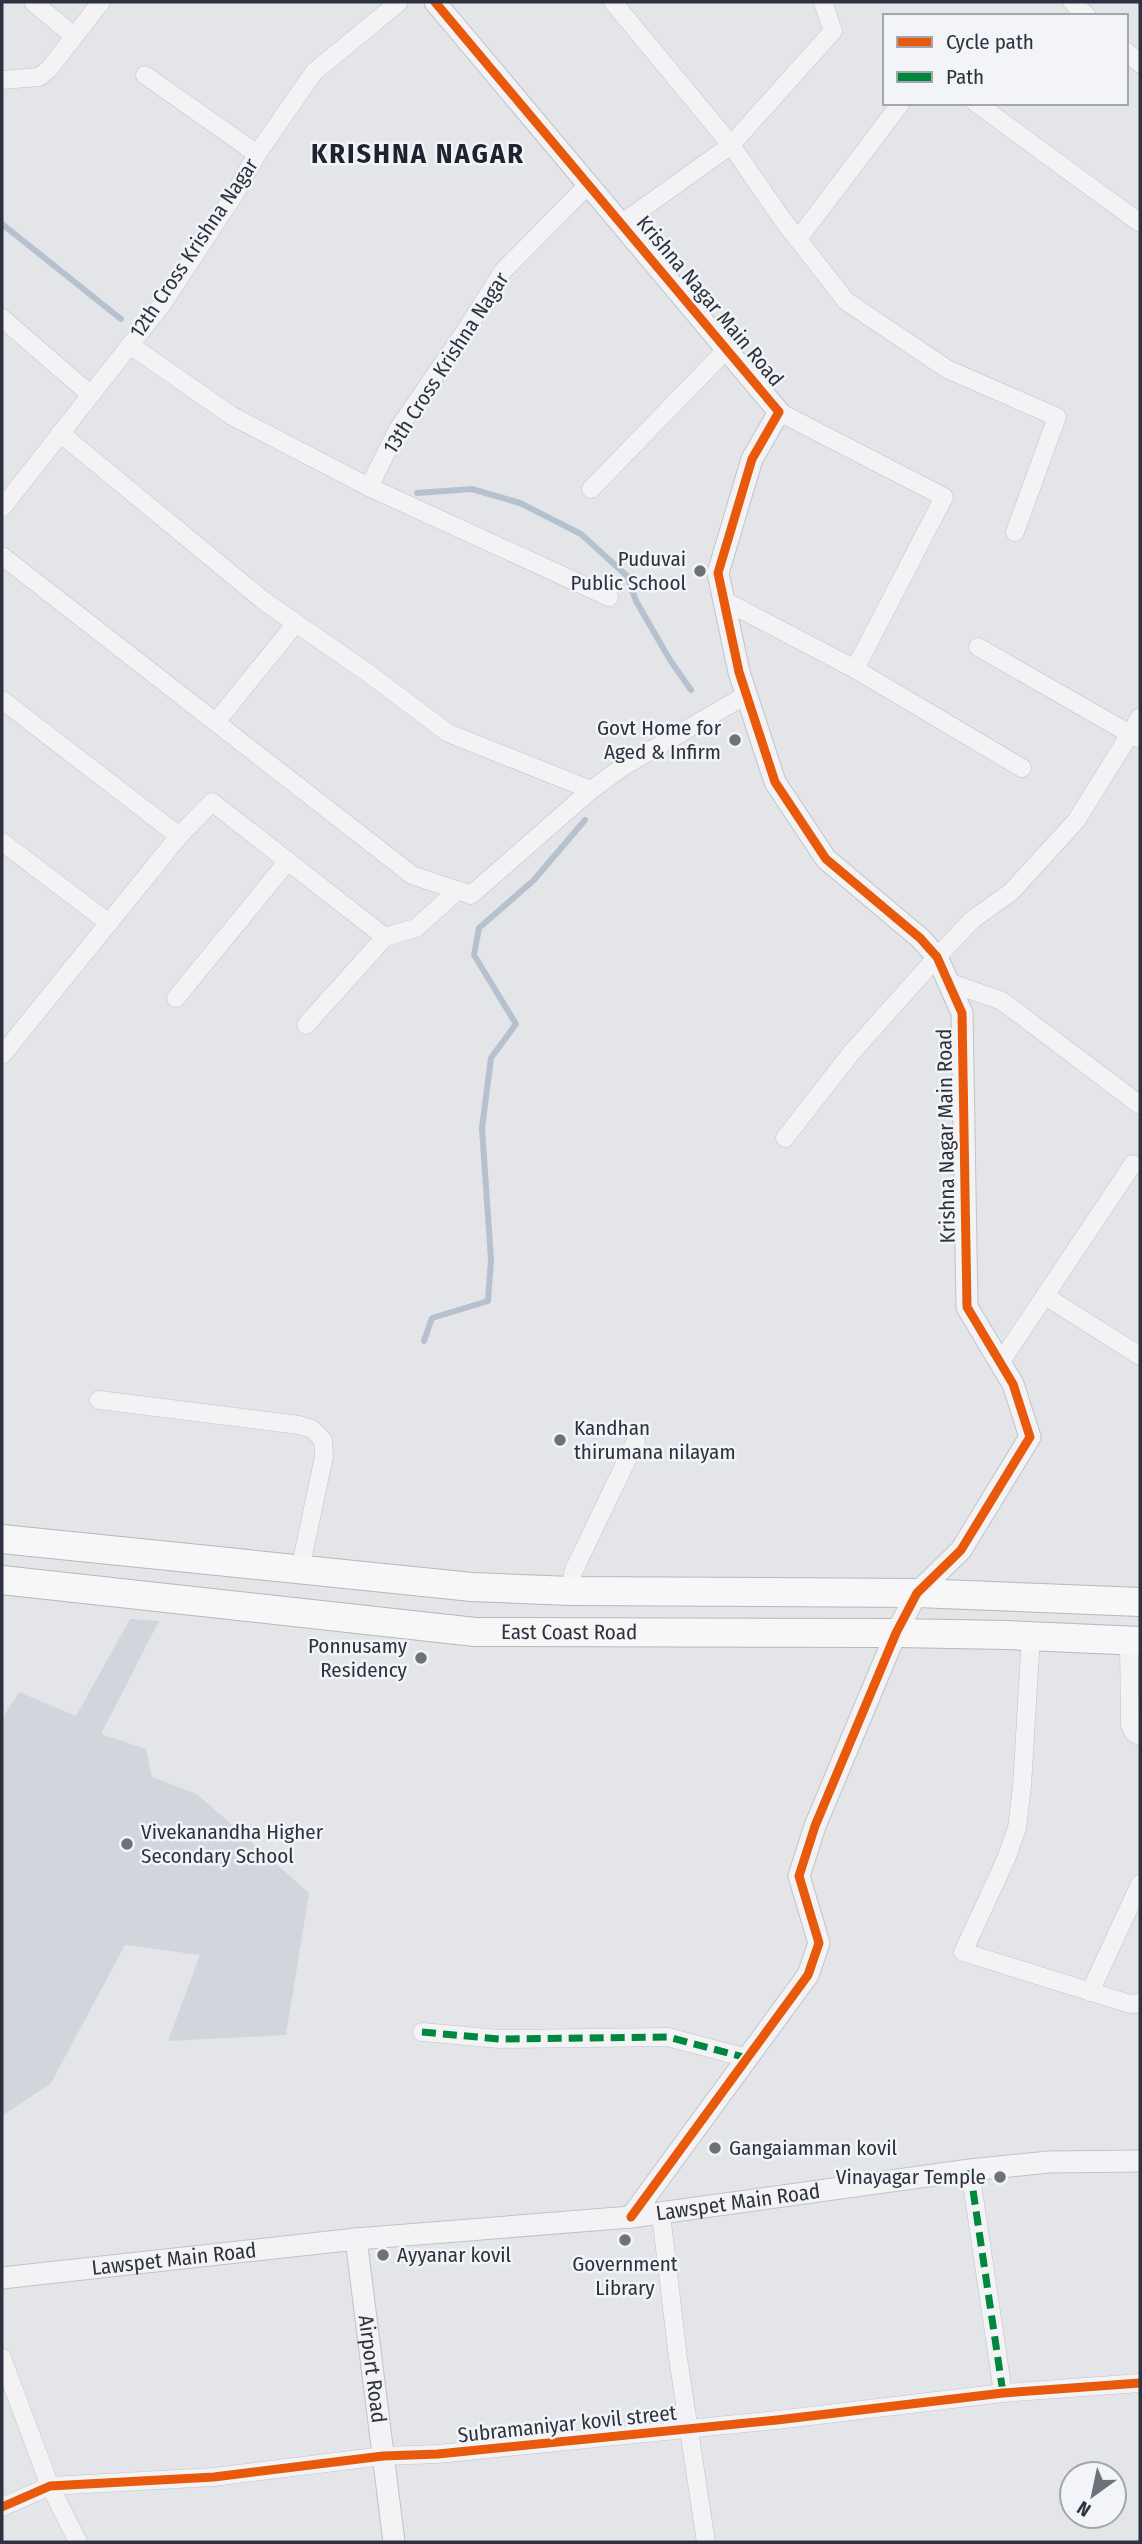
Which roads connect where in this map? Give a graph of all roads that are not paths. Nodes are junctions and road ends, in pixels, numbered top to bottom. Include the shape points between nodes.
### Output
1 (33, 2) edge
2 (101, 2) edge
3 (399, 2) edge
4 (435, 2) edge
5 (612, 2) edge
6 (824, 2) edge
7 (1072, 2) edge
8 (1085, 14) edge
9 (74, 36) junction
10 (145, 75) dead end
11 (2, 80) edge
12 (899, 105) edge
13 (979, 105) edge
14 (731, 145) junction
15 (257, 154) junction
16 (589, 184) junction
17 (622, 223) junction
18 (1140, 223) edge
19 (798, 240) junction
20 (2, 318) edge
21 (130, 345) junction
22 (727, 349) junction
23 (91, 394) junction
24 (779, 412) junction
25 (60, 433) junction
26 (369, 487) junction
27 (591, 489) dead end
28 (5, 497) edge
29 (1015, 532) dead end
30 (2, 556) edge
31 (609, 597) dead end
32 (723, 600) junction
33 (296, 623) junction
34 (978, 647) dead end
35 (855, 669) junction
36 (746, 695) junction
37 (2, 700) edge
38 (1140, 717) edge
39 (216, 722) junction
40 (1135, 737) edge
41 (1022, 768) dead end
42 (591, 790) junction
43 (179, 836) junction
44 (2, 842) edge
45 (288, 861) junction
46 (458, 890) junction
47 (109, 923) junction
48 (385, 937) junction
49 (937, 957) junction
50 (948, 982) junction
51 (176, 998) dead end
52 (306, 1025) dead end
53 (2, 1055) edge
54 (1140, 1105) edge
55 (785, 1138) dead end
56 (1133, 1164) dead end
57 (1045, 1296) junction
58 (1140, 1356) edge
59 (1000, 1363) junction
60 (99, 1400) dead end
61 (636, 1441) dead end
62 (2, 1539) edge
63 (300, 1570) junction
64 (2, 1580) edge
65 (571, 1591) junction
66 (917, 1593) junction
67 (1140, 1602) edge
68 (896, 1633) junction
69 (1031, 1636) junction
70 (1135, 1641) edge
71 (1140, 1736) edge
72 (1140, 1884) edge
73 (1090, 1992) junction
74 (1140, 2003) edge
75 (422, 2032) dead end
76 (747, 2058) junction
77 (1140, 2161) edge
78 (971, 2171) junction
79 (661, 2214) junction
80 (631, 2217) junction
81 (356, 2239) junction
82 (2, 2278) edge
83 (2, 2358) edge
84 (1140, 2383) edge
85 (1003, 2393) junction
86 (690, 2429) junction
87 (383, 2456) junction
88 (50, 2486) junction
89 (2, 2507) edge
90 (78, 2542) edge
91 (394, 2542) edge
92 (706, 2542) edge

1 - 9 street
2 - 9 street
3 - 15 street, 12th Cross Krishna Nagar via 314,72
4 - 16 street, Krishna Nagar Main Road
5 - 14 street
6 - 14 street via 833,31
7 - 8 street
9 - 11 street via 39,77
10 - 15 street
12 - 19 street
13 - 18 street
14 - 17 street
14 - 19 street
15 - 21 street, 12th Cross Krishna Nagar via 163,303
16 - 17 street, Krishna Nagar Main Road
16 - 26 street, 13th Cross Krishna Nagar via 503,271 398,429
17 - 22 street, Krishna Nagar Main Road
19 - 29 street via 846,301 947,369 1057,417
20 - 23 street
21 - 23 street, 12th Cross Krishna Nagar
21 - 26 street via 232,416
22 - 24 street, Krishna Nagar Main Road
22 - 27 street
23 - 25 street, 12th Cross Krishna Nagar
24 - 32 street, Krishna Nagar Main Road via 752,459 740,497 718,573
24 - 35 street via 944,497
25 - 28 street, 12th Cross Krishna Nagar
25 - 33 street
26 - 31 street
30 - 39 street
32 - 35 street
32 - 36 street, Krishna Nagar Main Road
33 - 39 street
33 - 42 street via 448,733
34 - 40 street
35 - 41 street
36 - 42 street
36 - 49 street, Krishna Nagar Main Road via 775,782 826,859
37 - 43 street
38 - 40 street
39 - 46 street via 412,875
40 - 49 street via 1076,821 1011,892 972,920
42 - 46 street via 471,895
43 - 45 street via 212,803
43 - 47 street
44 - 47 street
45 - 48 street
45 - 51 street
46 - 48 street via 416,928
47 - 53 street
48 - 52 street
49 - 50 street, Krishna Nagar Main Road
49 - 55 street via 860,1043
50 - 54 street via 1002,1000
50 - 59 street, Krishna Nagar Main Road via 962,1013 967,1307
56 - 57 street
57 - 58 street
57 - 59 street
59 - 66 street, Krishna Nagar Main Road via 1013,1384 1030,1437 961,1550
60 - 63 street via 312,1429 323,1440 324,1456
61 - 65 street via 573,1572
62 - 63 highway, East Coast Road
63 - 65 highway, East Coast Road via 472,1587
64 - 68 highway, East Coast Road via 475,1632
65 - 66 highway, East Coast Road
66 - 67 highway, East Coast Road
66 - 68 street
68 - 69 highway, East Coast Road
68 - 76 street via 815,1826 799,1877 819,1943 808,1975
69 - 70 highway, East Coast Road
69 - 73 street via 1017,1828 963,1952
70 - 71 street via 1130,1725
72 - 73 street
73 - 74 street
75 - 76 street via 499,2039 667,2037
76 - 80 street
77 - 78 street, Lawspet Main Road via 1049,2162
78 - 79 street, Lawspet Main Road
78 - 85 street
79 - 80 street, Lawspet Main Road
79 - 86 street
80 - 81 street, Lawspet Main Road
81 - 82 street, Lawspet Main Road
81 - 87 street, Airport Road
83 - 88 street
84 - 85 street, Subramaniyar kovil street
85 - 86 street, Subramaniyar kovil street
86 - 87 street, Subramaniyar kovil street
86 - 92 street
87 - 88 street, Subramaniyar kovil street via 214,2477
87 - 91 street, Airport Road
88 - 89 street, Subramaniyar kovil street
88 - 90 street

